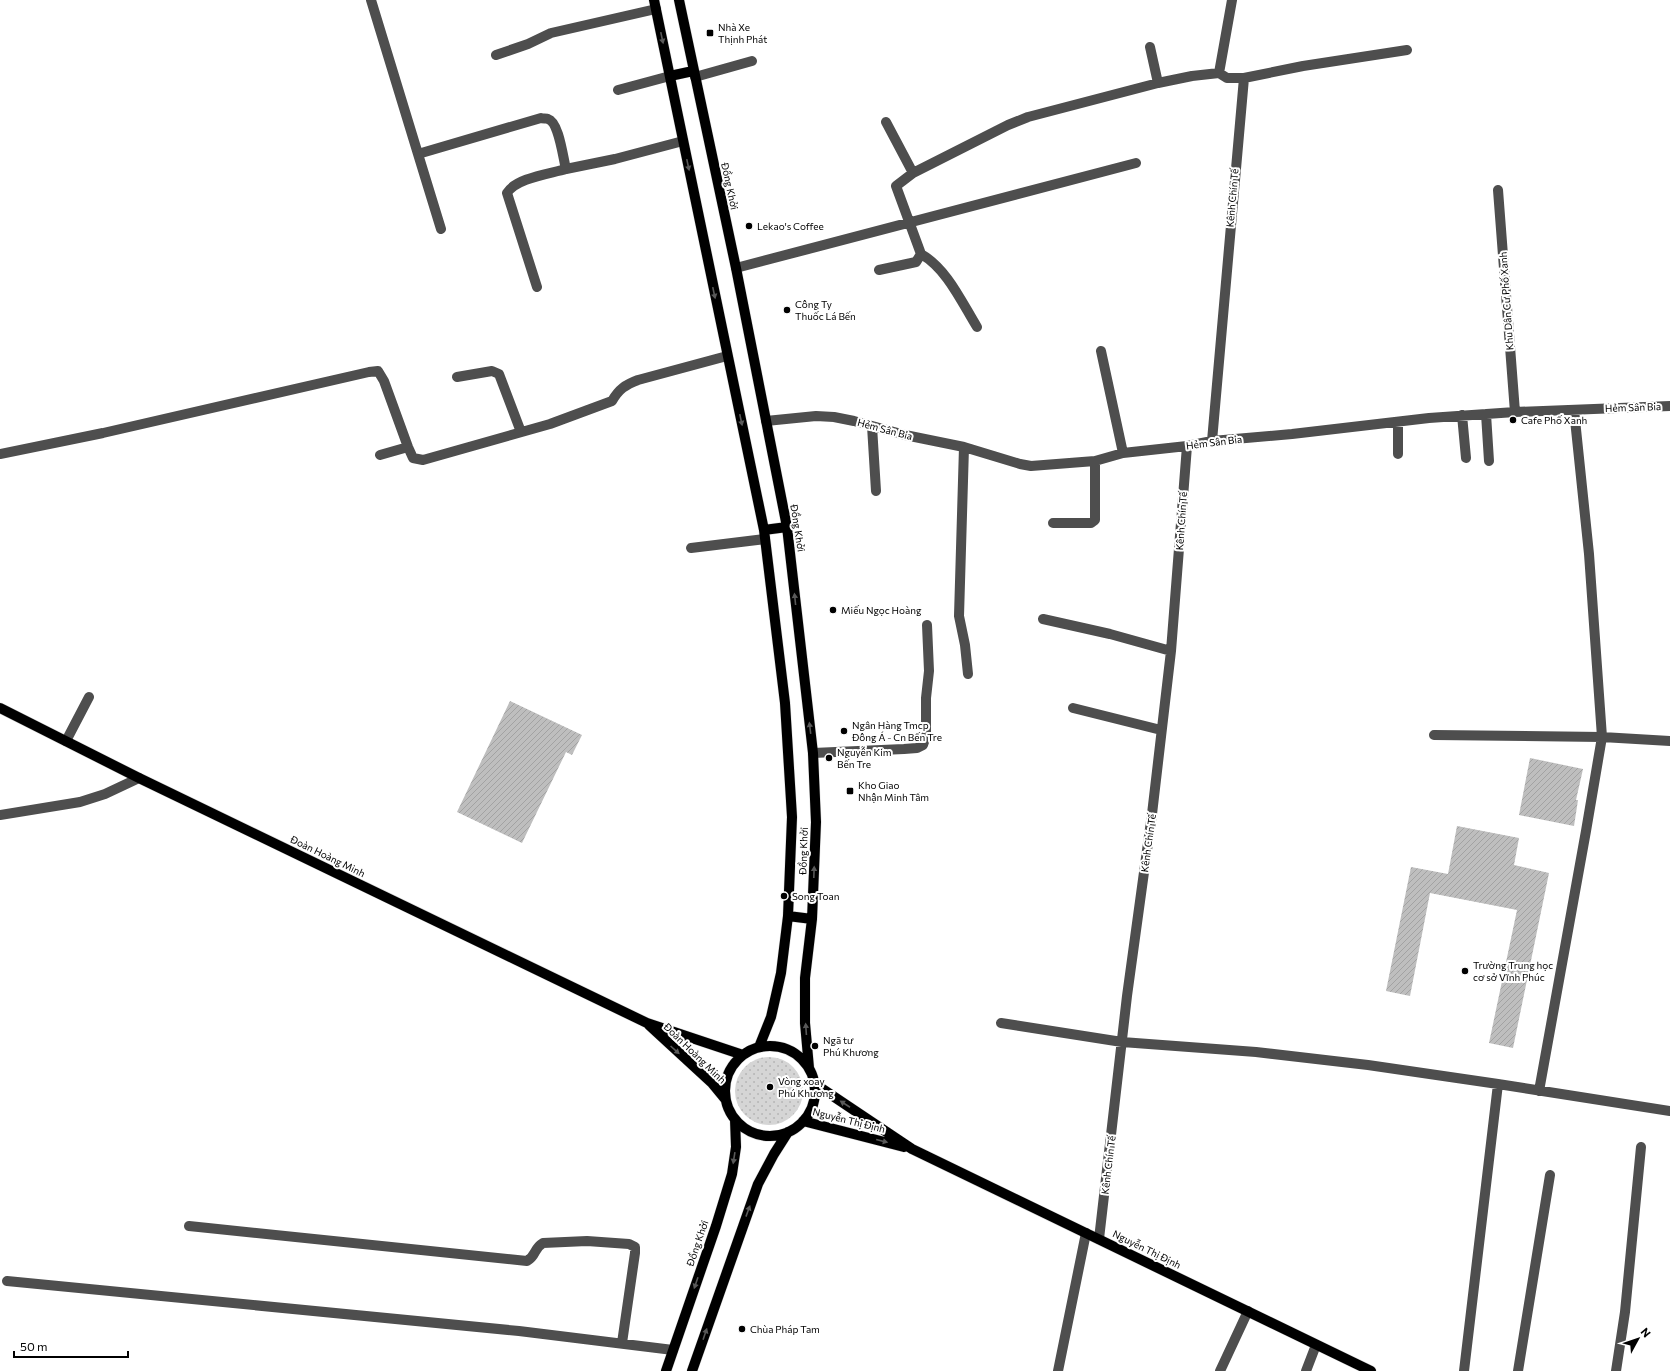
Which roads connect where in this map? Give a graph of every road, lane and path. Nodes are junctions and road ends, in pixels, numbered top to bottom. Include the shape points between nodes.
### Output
1 (371, 0) edge
2 (679, 0) edge
3 (1232, 0) edge
4 (655, 4) edge
5 (1150, 47) dead end
6 (1407, 50) dead end
7 (496, 55) dead end
8 (752, 61) dead end
9 (694, 74) junction
10 (1223, 75) junction
11 (670, 76) junction
12 (1242, 78) junction
13 (1158, 83) junction
14 (618, 90) dead end
15 (886, 122) dead end
16 (683, 141) junction
17 (418, 154) junction
18 (1136, 163) dead end
19 (566, 168) junction
20 (912, 173) junction
21 (1498, 190) dead end
22 (911, 223) junction
23 (441, 229) dead end
24 (921, 254) junction
25 (736, 268) junction
26 (879, 270) dead end
27 (537, 287) dead end
28 (977, 327) dead end
29 (1101, 351) dead end
30 (728, 356) junction
31 (458, 377) dead end
32 (1670, 406) edge
33 (1574, 410) junction
34 (1514, 412) junction
35 (1486, 414) junction
36 (1462, 415) junction
37 (766, 421) junction
38 (1398, 422) junction
39 (872, 426) junction
40 (520, 432) junction
41 (1212, 441) junction
42 (964, 446) junction
43 (1187, 446) junction
44 (408, 448) junction
45 (1123, 453) junction
46 (0, 454) edge
47 (1398, 454) dead end
48 (380, 455) dead end
49 (1466, 458) dead end
50 (1095, 461) junction
51 (1489, 461) dead end
52 (876, 491) dead end
53 (1053, 523) dead end
54 (787, 527) junction
55 (764, 534) junction
56 (691, 548) dead end
57 (1043, 619) dead end
58 (926, 625) dead end
59 (1171, 651) junction
60 (968, 674) dead end
61 (89, 697) dead end
62 (0, 708) edge
63 (1073, 708) dead end
64 (1161, 730) junction
65 (1434, 735) dead end
66 (1602, 738) junction
67 (66, 741) junction
68 (1670, 741) edge
69 (813, 752) junction
70 (139, 778) junction
71 (0, 815) edge
72 (788, 916) junction
73 (812, 919) junction
74 (647, 1023) junction
75 (1001, 1023) dead end
76 (1122, 1042) junction
77 (759, 1047) junction
78 (743, 1055) junction
79 (809, 1068) junction
80 (814, 1084) junction
81 (1498, 1084) junction
82 (1538, 1091) junction
83 (726, 1100) junction
84 (1670, 1111) edge
85 (736, 1119) junction
86 (803, 1121) junction
87 (788, 1132) junction
88 (1641, 1147) dead end
89 (912, 1149) junction
90 (1550, 1175) dead end
91 (189, 1226) dead end
92 (1086, 1233) junction
93 (1099, 1239) junction
94 (7, 1281) dead end
95 (1248, 1311) junction
96 (622, 1343) junction
97 (1316, 1345) junction
98 (673, 1350) junction
99 (666, 1371) edge
100 (692, 1371) edge
101 (1058, 1371) edge
102 (1220, 1371) edge
103 (1306, 1371) edge
104 (1371, 1371) edge
105 (1464, 1371) edge
106 (1518, 1371) edge
107 (1616, 1371) edge

1 - 17 street
2 - 9 main road, Đồng Khởi
3 - 10 street
4 - 7 street via 551,32 528,44
4 -> 11 main road, Đồng Khởi
5 - 13 street
6 - 12 street
8 - 9 street
9 - 11 main road
9 - 25 main road, Đồng Khởi
10 - 12 street
10 - 13 street via 1192,76
11 - 14 street
11 - 16 main road, Đồng Khởi
12 - 41 street, Kênh Chín Tế
13 - 20 street via 1021,120
15 - 20 street
16 - 19 street via 615,159
16 -> 30 main road, Đồng Khởi
17 - 19 street via 541,118 553,122
17 - 23 street
18 - 22 street
19 - 27 street via 518,183 507,193
20 - 22 street via 896,186
21 - 34 street, Khu Dân Cư Phố Xanh
22 - 24 street
22 - 25 street
24 - 26 street via 916,262
24 - 28 street via 942,271
25 - 37 main road, Đồng Khởi
29 - 45 street
30 - 40 street via 638,380 624,386 612,401
30 -> 55 main road, Đồng Khởi
31 - 40 street via 492,370 499,374
32 - 33 street, Hẻm Sân Bia
33 - 34 street, Hẻm Sân Bia
33 - 66 street via 1589,554
34 - 35 street, Hẻm Sân Bia
35 - 36 street, Hẻm Sân Bia
35 - 51 street
36 - 38 street, Hẻm Sân Bia
36 - 49 street
37 - 39 street, Hẻm Sân Bia via 816,416 854,420
37 - 54 main road, Đồng Khởi
38 - 41 street, Hẻm Sân Bia
38 - 47 street
39 - 42 street, Hẻm Sân Bia
39 - 52 street
40 - 44 street via 423,460 413,458
41 - 43 street, Hẻm Sân Bia
42 - 50 street, Hẻm Sân Bia via 1031,466
42 - 60 street via 959,616
43 - 45 street, Hẻm Sân Bia
43 - 59 street, Kênh Chín Tế
44 - 46 street via 384,381 378,371 373,371
44 - 48 street
45 - 50 street, Hẻm Sân Bia
50 - 53 street via 1095,520 1091,524
54 - 55 main road
69 -> 54 main road, Đồng Khởi
55 - 56 street
55 - 72 main road, Đồng Khởi via 785,703 792,817
57 - 59 street
58 - 69 street via 929,671 926,736 923,744 917,748 904,749
59 - 64 street, Kênh Chín Tế
61 - 67 street
62 - 67 main road, Đoàn Hoàng Minh
63 - 64 street
64 - 76 street, Kênh Chín Tế
65 - 66 street
66 - 68 street
66 - 82 street
67 - 70 main road, Đoàn Hoàng Minh
73 -> 69 main road, Đồng Khởi via 816,822
70 - 71 street via 105,794 80,802
70 - 74 main road, Đoàn Hoàng Minh
72 - 73 main road
72 - 77 main road, Đồng Khởi via 781,973
79 -> 73 main road, Đồng Khởi via 805,978
74 - 78 main road, Đoàn Hoàng Minh
74 -> 83 main road, Đoàn Hoàng Minh via 712,1083
75 - 76 street
76 - 81 street via 1264,1053
76 - 93 street, Kênh Chín Tế
77 - 78 main road
77 - 79 main road via 771,1046 793,1052
78 - 83 main road via 728,1075
79 - 80 main road
80 - 86 main road via 815,1098
89 -> 80 main road, Nguyễn Thị Định
81 - 82 street
81 - 105 street
82 - 84 street
83 - 85 main road
85 - 87 main road via 754,1133 766,1136
85 -> 98 main road, Đồng Khởi via 736,1147 732,1174
86 - 87 main road
86 -> 89 main road, Nguyễn Thị Định
100 -> 87 main road via 758,1184
88 - 107 street
89 - 92 main road, Nguyễn Thị Định
90 - 106 street
91 - 96 street via 527,1261 533,1257 537,1246 543,1243 587,1241 629,1244 635,1247 635,1252
92 - 93 main road, Nguyễn Thị Định
92 - 101 street
93 - 95 main road, Nguyễn Thị Định
94 - 96 street
95 - 97 main road, Nguyễn Thị Định
95 - 102 street
96 - 98 street
97 - 103 street
97 - 104 main road, Nguyễn Thị Định
98 - 99 main road, Đồng Khởi

